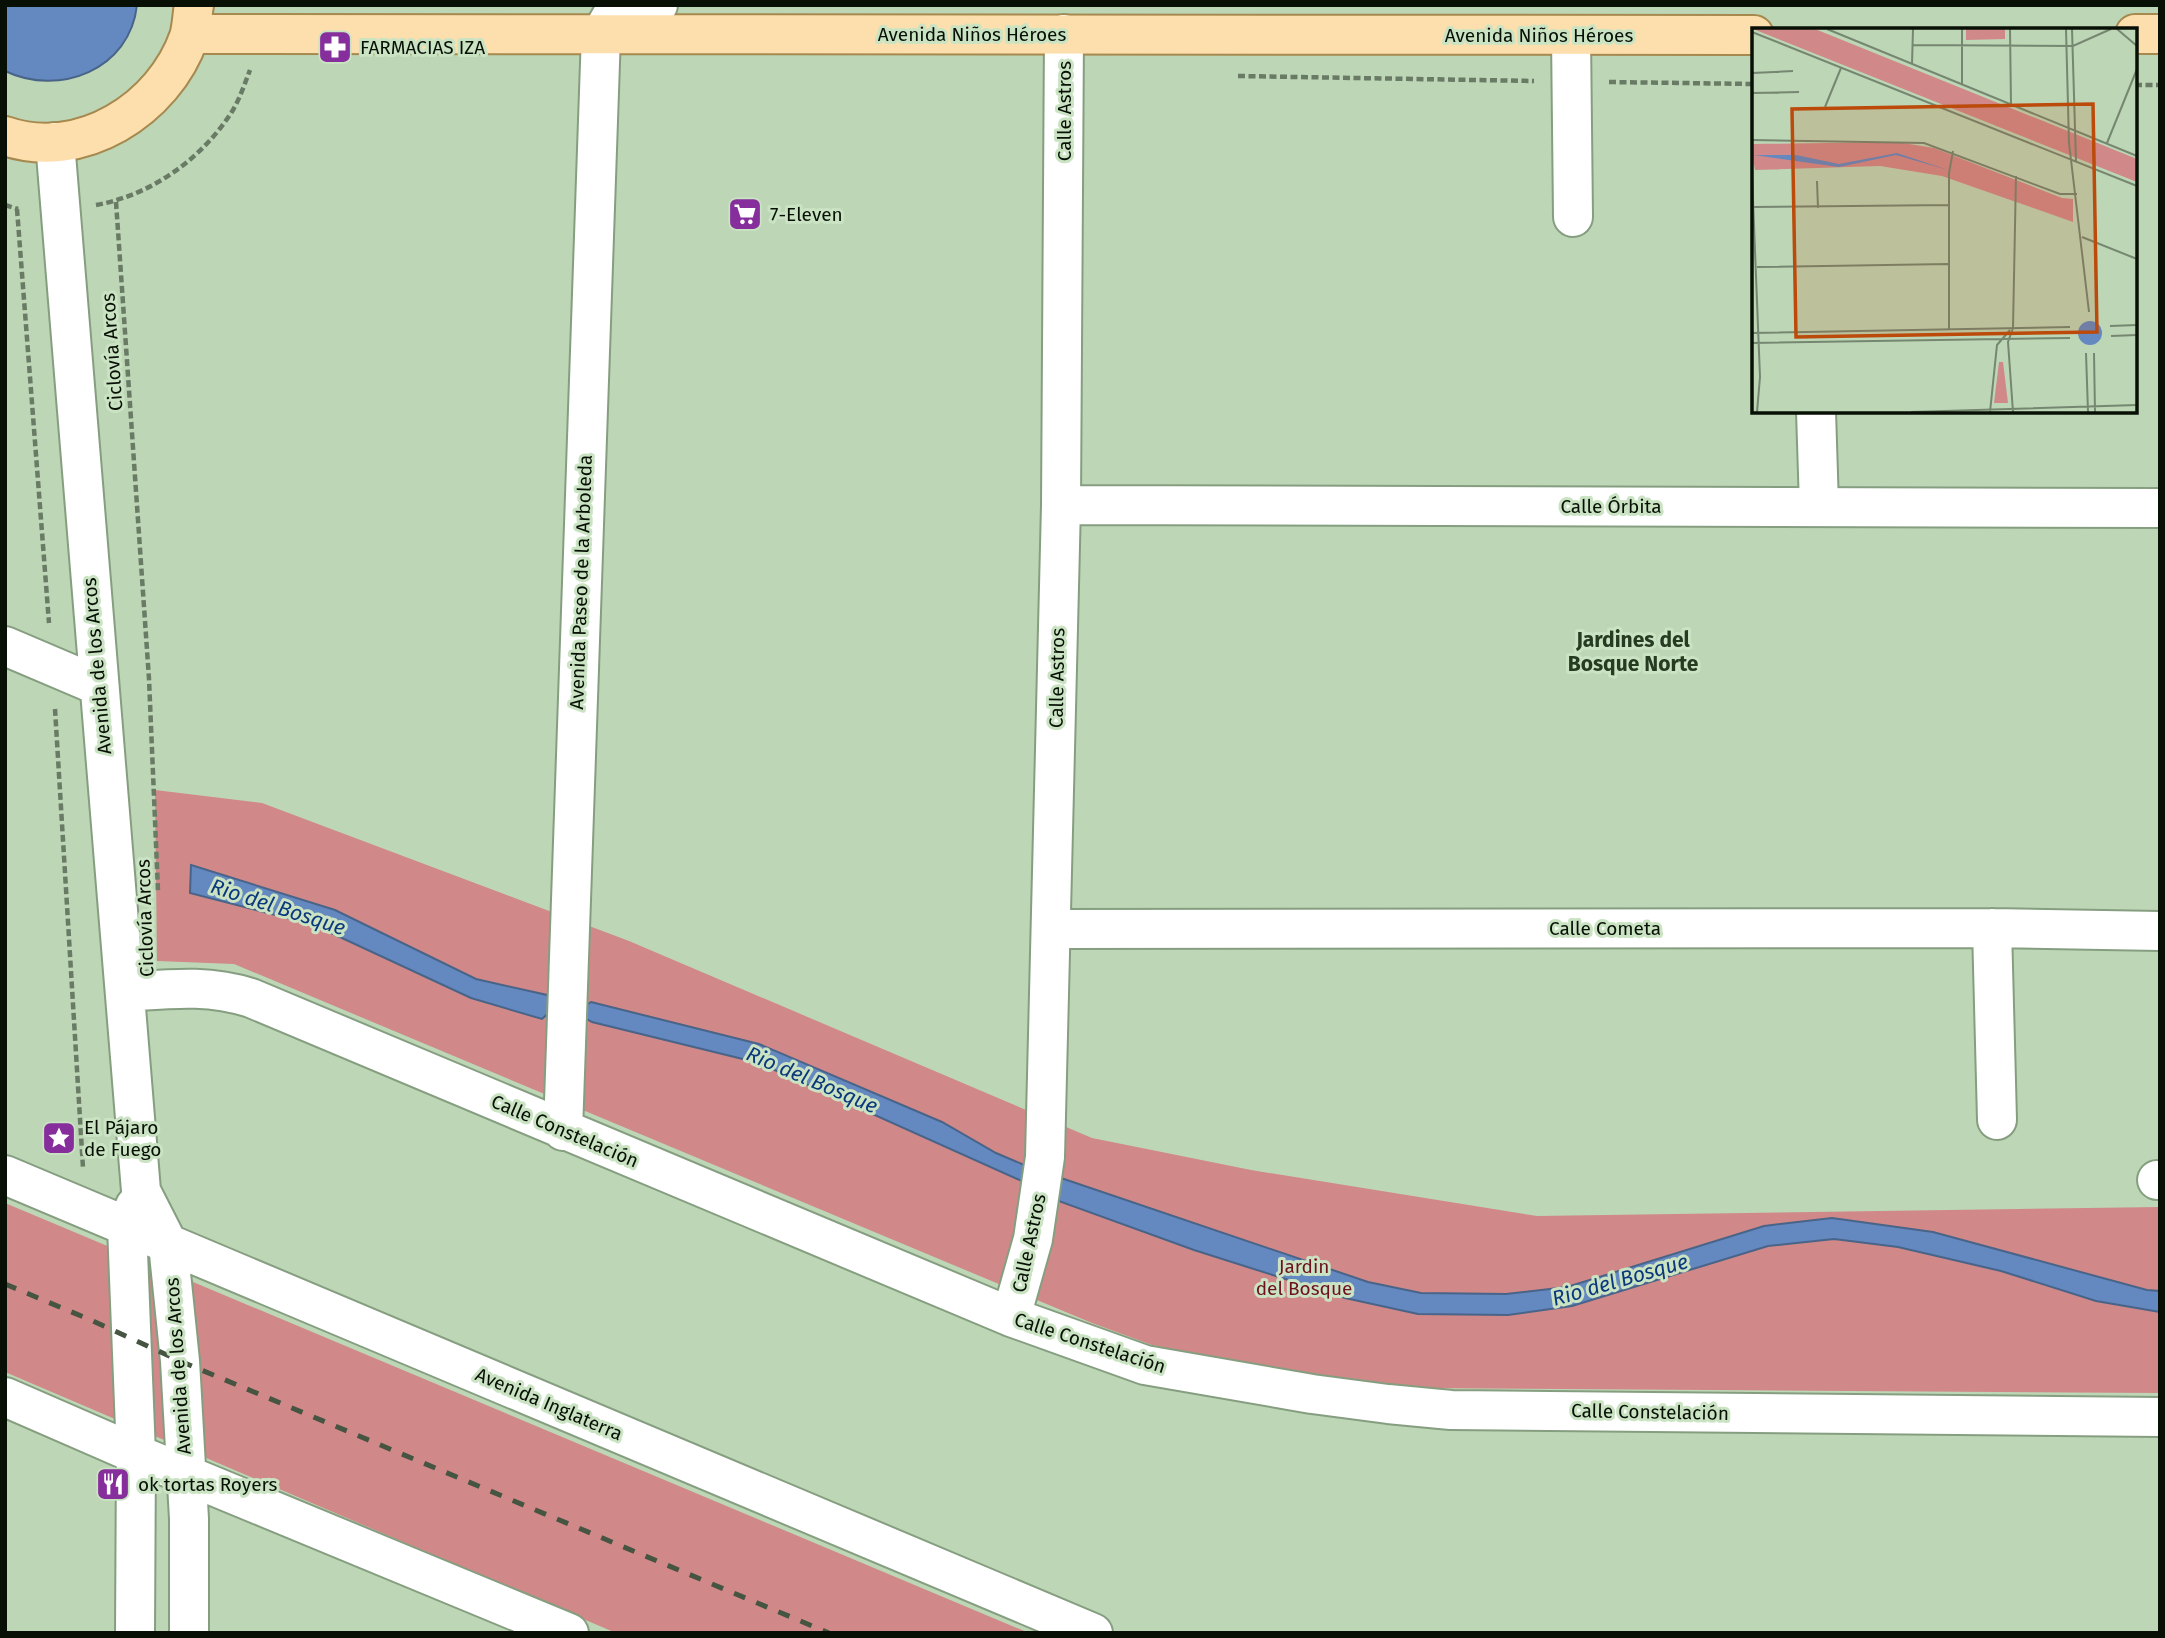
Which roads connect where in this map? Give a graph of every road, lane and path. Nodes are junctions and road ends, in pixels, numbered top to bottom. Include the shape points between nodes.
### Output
1 (658, 5) edge
2 (192, 20) edge
3 (610, 20) edge
4 (1064, 34) junction
5 (2137, 34) edge
6 (2160, 34) edge
7 (260, 35) junction
8 (1571, 35) junction
9 (1752, 35) edge
10 (2137, 85) edge
11 (2160, 85) edge
12 (5, 136) edge
13 (55, 142) junction
14 (116, 202) junction
15 (5, 205) edge
16 (17, 209) junction
17 (60, 212) junction
18 (1573, 217) dead end
19 (1816, 413) edge
20 (1061, 505) junction
21 (1819, 506) junction
22 (2160, 508) edge
23 (5, 646) edge
24 (53, 666) junction
25 (99, 686) junction
26 (158, 902) dead end
27 (1992, 928) junction
28 (1051, 929) junction
29 (2160, 931) edge
30 (125, 992) junction
31 (1997, 1120) dead end
32 (563, 1130) junction
33 (5, 1175) edge
34 (141, 1191) junction
35 (86, 1209) junction
36 (127, 1227) junction
37 (169, 1244) junction
38 (1011, 1317) junction
39 (5, 1398) edge
40 (2160, 1417) edge
41 (136, 1454) junction
42 (186, 1474) junction
43 (135, 1633) edge
44 (189, 1633) edge
45 (569, 1633) edge
46 (1093, 1633) edge

1 - 3 street
2 - 7 main road, Avenida Niños Héroes
2 - 13 main road via 178,62 162,88 132,115 95,134
3 - 4 main road, Avenida Niños Héroes
3 - 7 main road, Avenida Niños Héroes
3 - 32 street, Avenida Paseo de la Arboleda
4 - 8 main road, Avenida Niños Héroes
4 - 20 street, Calle Astros
5 - 6 main road
7 - 14 path via 254,62 233,109 202,149 162,181
8 - 9 main road, Avenida Niños Héroes
8 - 18 street
10 - 11 path
12 - 13 main road
13 - 17 street, Avenida de los Arcos
14 - 17 path
14 - 26 path, Ciclovía Arcos via 149,679
15 - 16 path
16 - 17 path
16 - 24 path
17 - 25 street, Avenida de los Arcos
19 - 21 street
20 - 21 street, Calle Órbita
20 - 28 street, Calle Astros
21 - 22 street, Calle Órbita
23 - 24 street
24 - 25 street
24 - 35 path
25 - 30 street, Avenida de los Arcos
27 - 28 street, Calle Cometa
27 - 29 street, Calle Cometa
27 - 31 street
28 - 38 street, Calle Astros via 1045,1157 1034,1239
30 - 32 street, Calle Constelación via 227,990
30 - 34 street, Avenida de los Arcos
32 - 38 street, Calle Constelación
33 - 35 street, Avenida Inglaterra
34 - 36 street, Avenida de los Arcos
34 - 37 street, Avenida de los Arcos
35 - 36 street, Avenida Inglaterra
36 - 37 street, Avenida Inglaterra
36 - 41 street, Avenida de los Arcos
37 - 42 street, Avenida de los Arcos
37 - 46 street, Avenida Inglaterra
38 - 40 street, Calle Constelación via 1145,1365 1388,1405 1451,1410
39 - 41 street
41 - 42 street
41 - 43 street, Avenida de los Arcos
42 - 44 street, Avenida de los Arcos
42 - 45 street

